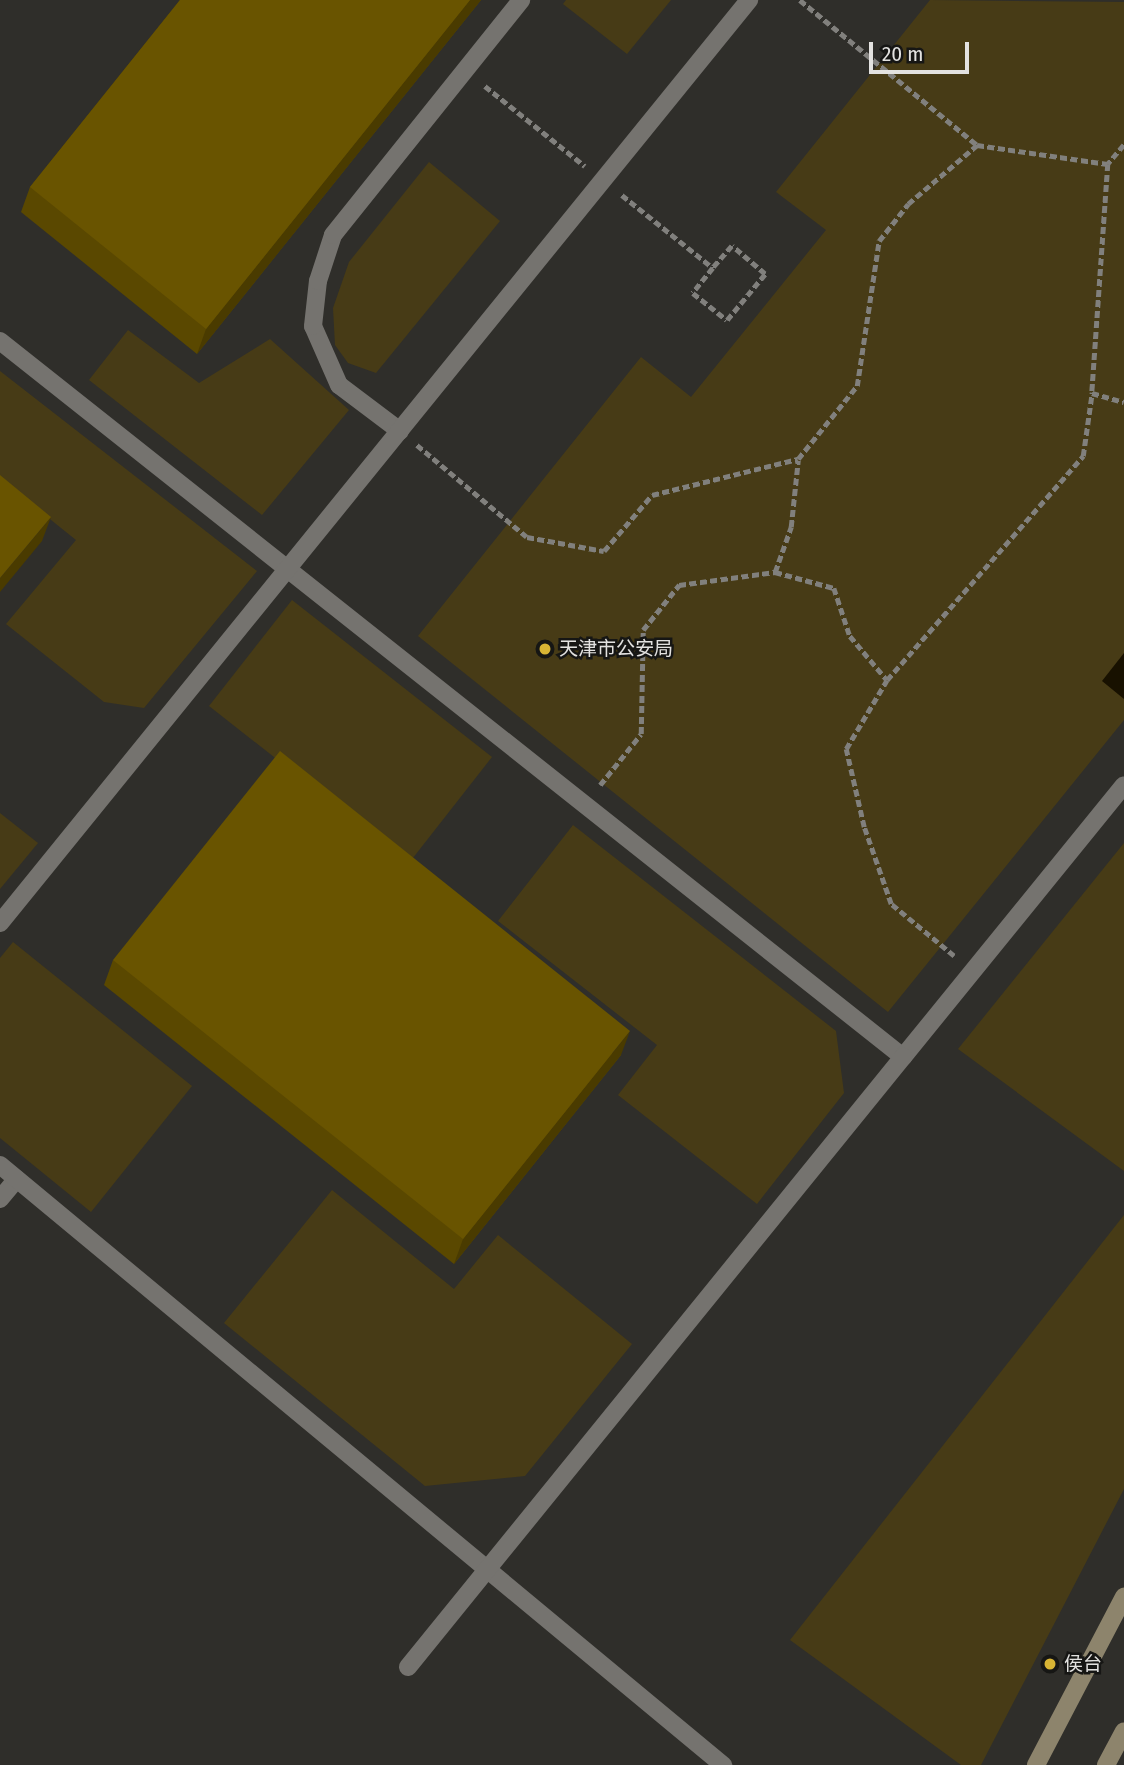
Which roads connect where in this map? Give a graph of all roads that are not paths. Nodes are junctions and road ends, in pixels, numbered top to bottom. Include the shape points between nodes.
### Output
1 (521, 0) edge
2 (749, 0) edge
3 (0, 341) edge
4 (400, 431) junction
5 (288, 570) junction
6 (1124, 785) edge
7 (0, 923) edge
8 (903, 1057) junction
9 (0, 1165) edge
10 (17, 1179) junction
11 (0, 1199) edge
12 (486, 1571) junction
13 (1124, 1597) edge
14 (408, 1667) dead end
15 (1124, 1731) edge
16 (723, 1765) edge
17 (1037, 1765) edge
18 (1106, 1765) edge

1 - 4 street via 333,235 318,281 313,326 339,385
2 - 4 street
3 - 5 street
4 - 5 street
5 - 7 street
5 - 8 street
6 - 8 street
8 - 12 street
9 - 10 street
10 - 11 street
10 - 12 street
12 - 14 street
12 - 16 street
13 - 17 main road
15 - 18 main road

